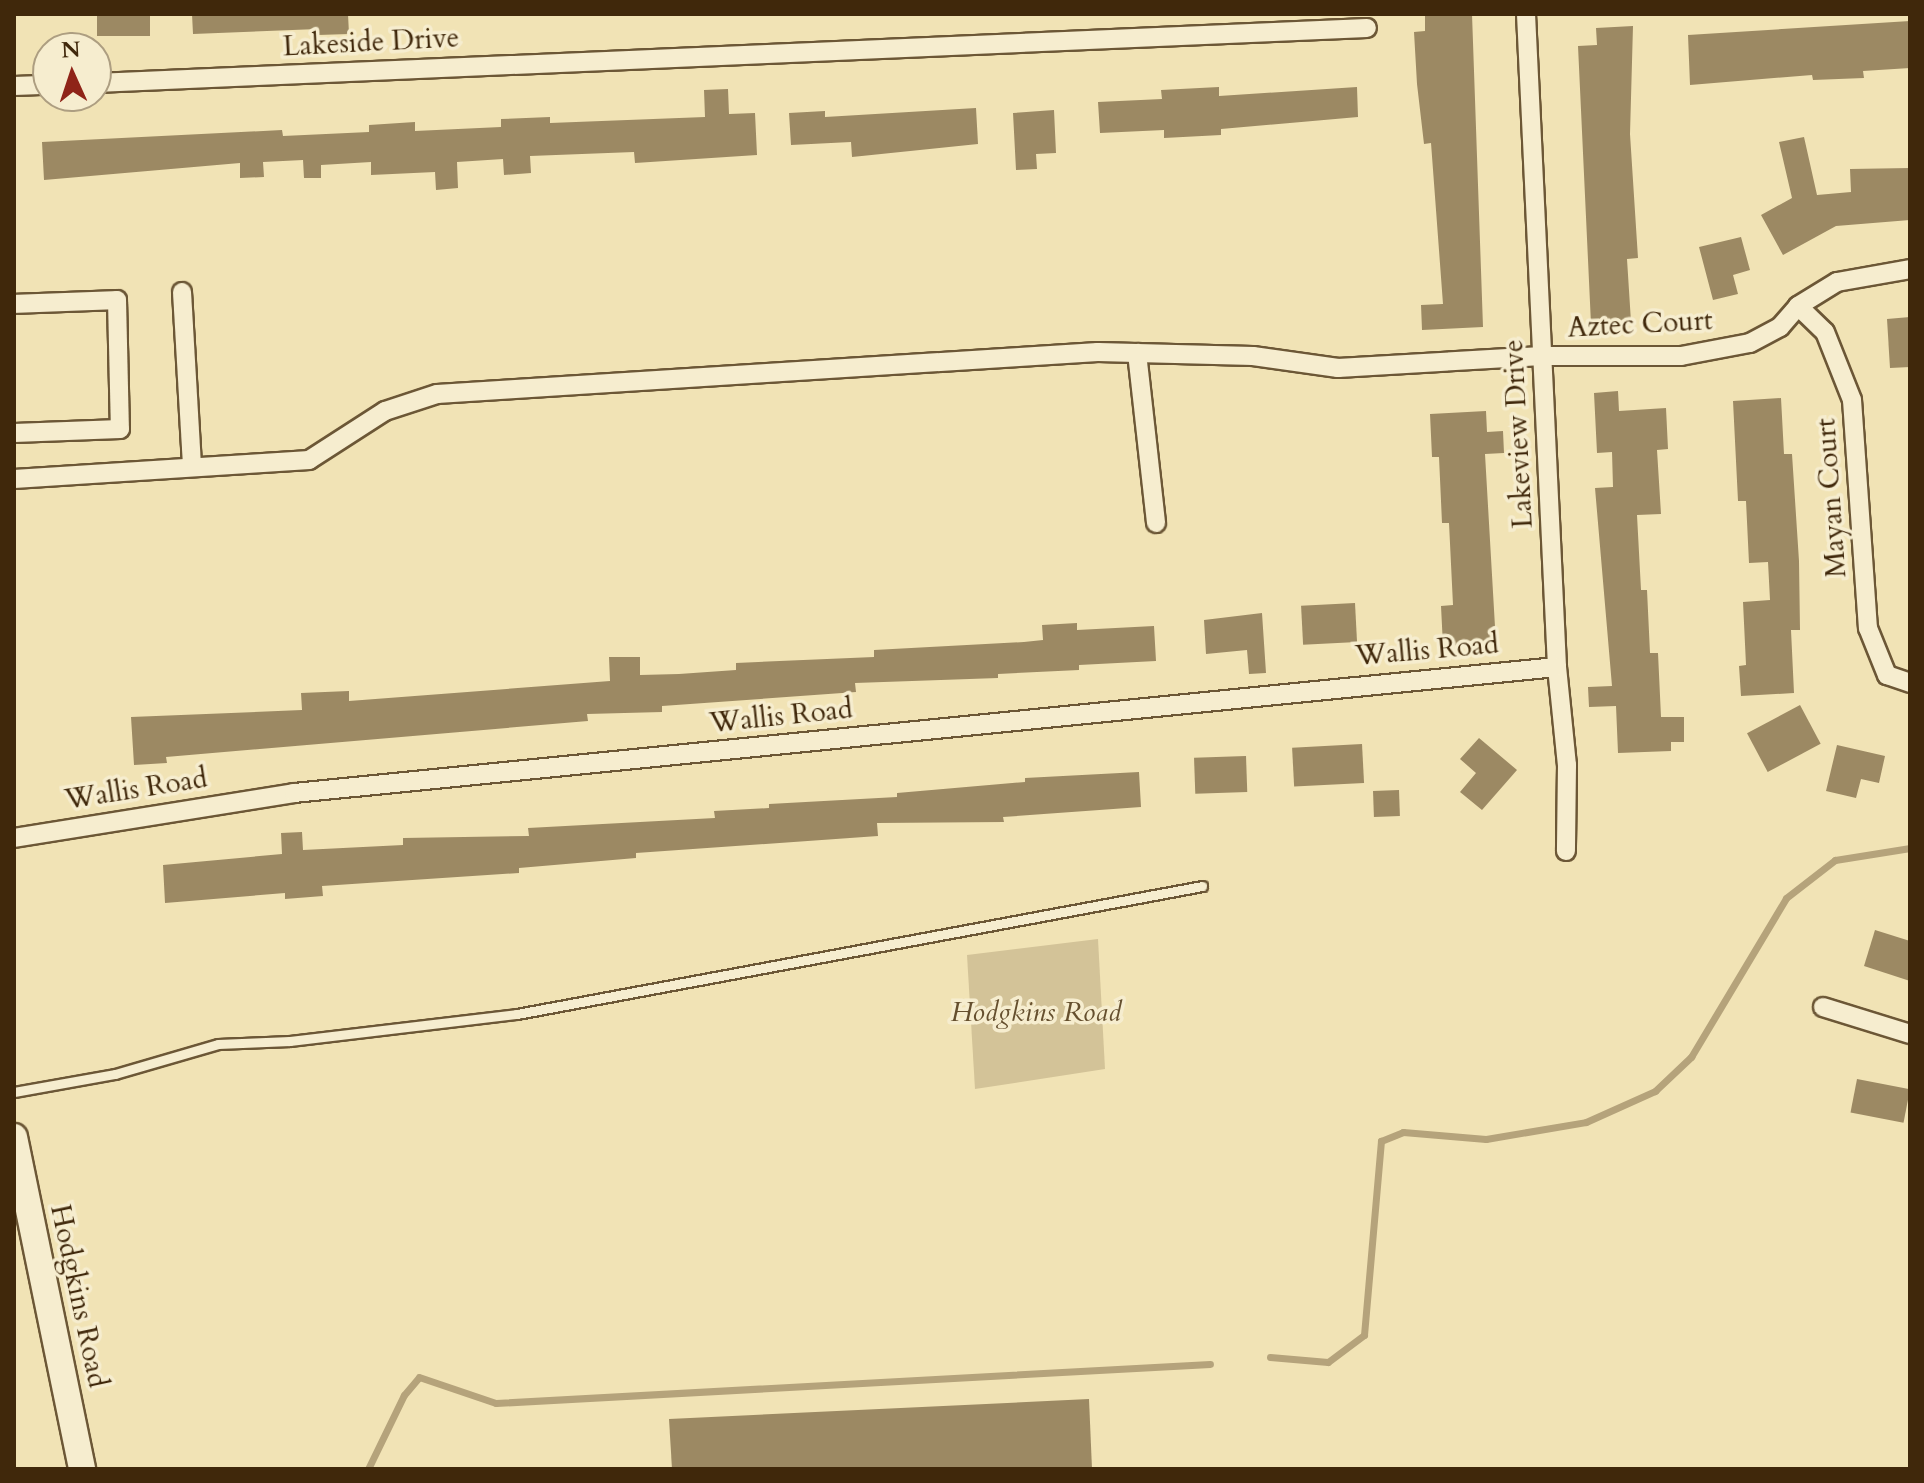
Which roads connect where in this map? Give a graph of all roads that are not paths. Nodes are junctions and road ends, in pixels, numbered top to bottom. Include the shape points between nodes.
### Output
1 (1526, 14) edge
2 (1367, 28) dead end
3 (112, 82) edge
4 (1910, 269) edge
5 (182, 292) dead end
6 (14, 304) edge
7 (1798, 306) junction
8 (1137, 353) junction
9 (1542, 356) junction
10 (14, 433) edge
11 (192, 466) junction
12 (14, 479) edge
13 (1156, 523) dead end
14 (1557, 667) junction
15 (1910, 683) edge
16 (14, 838) edge
17 (1566, 851) dead end
18 (1202, 886) dead end
19 (1823, 1007) dead end
20 (1910, 1034) edge
21 (14, 1092) edge
22 (14, 1137) edge
23 (79, 1468) edge

1 - 9 street, Lakeview Drive
2 - 3 street, Lakeside Drive
4 - 7 street, Aztec Court via 1837,282
5 - 11 street
6 - 10 street via 117,300 120,429
7 - 9 street, Aztec Court via 1780,327 1750,343 1715,351 1681,356
7 - 15 street, Mayan Court via 1825,332 1852,400 1868,628 1887,675
8 - 9 street, Aztec Court via 1253,356 1338,368
8 - 11 street, Aztec Court via 437,394 385,411 309,460
8 - 13 street
9 - 14 street, Lakeview Drive
11 - 12 street, Aztec Court
14 - 16 street, Wallis Road via 294,793
14 - 17 street, Lakeview Drive via 1567,765
18 - 21 lane via 517,1014 290,1041 218,1044 115,1074
19 - 20 street
22 - 23 street, Hodgkins Road

